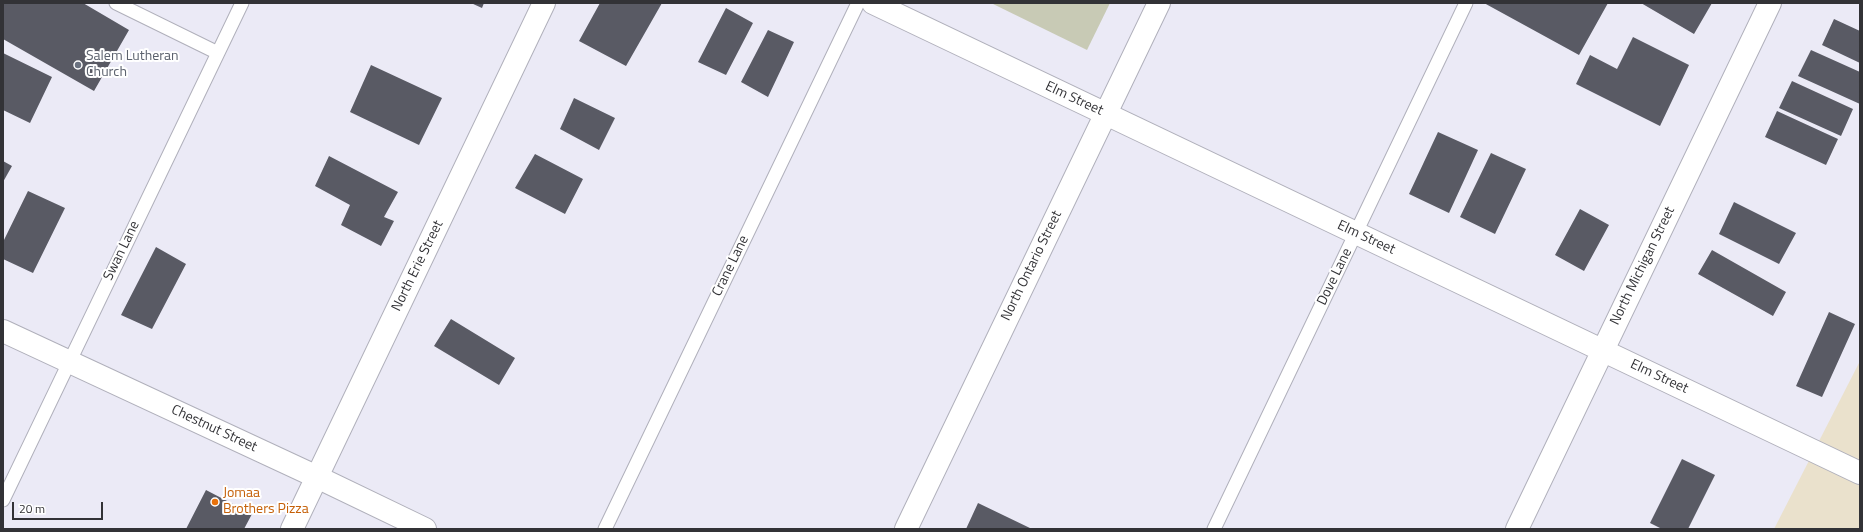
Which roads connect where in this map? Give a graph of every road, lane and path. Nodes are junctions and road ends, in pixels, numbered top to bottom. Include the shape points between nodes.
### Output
1 (116, 3) edge
2 (242, 3) edge
3 (544, 3) edge
4 (858, 3) edge
5 (873, 3) edge
6 (1159, 3) edge
7 (1466, 3) edge
8 (1770, 3) edge
9 (218, 53) junction
10 (1106, 114) junction
11 (1356, 233) junction
12 (3, 331) edge
13 (1602, 350) junction
14 (69, 363) junction
15 (1860, 473) edge
16 (317, 477) junction
17 (3, 500) edge
18 (292, 529) edge
19 (425, 529) edge
20 (604, 529) edge
21 (906, 529) edge
22 (1214, 529) edge
23 (1517, 529) edge

1 - 9 lane
2 - 9 lane, Swan Lane
3 - 16 street, North Erie Street
4 - 20 lane, Crane Lane
5 - 10 street, Elm Street
6 - 10 street, North Ontario Street
7 - 11 lane, Dove Lane
8 - 13 street, North Michigan Street
9 - 14 lane, Swan Lane
10 - 11 street, Elm Street
10 - 21 street, North Ontario Street
11 - 13 street, Elm Street
11 - 22 lane, Dove Lane
12 - 14 street, Chestnut Street
13 - 15 street, Elm Street
13 - 23 street, North Michigan Street
14 - 16 street, Chestnut Street
14 - 17 lane, Swan Lane
16 - 18 street, North Erie Street
16 - 19 street, Chestnut Street

